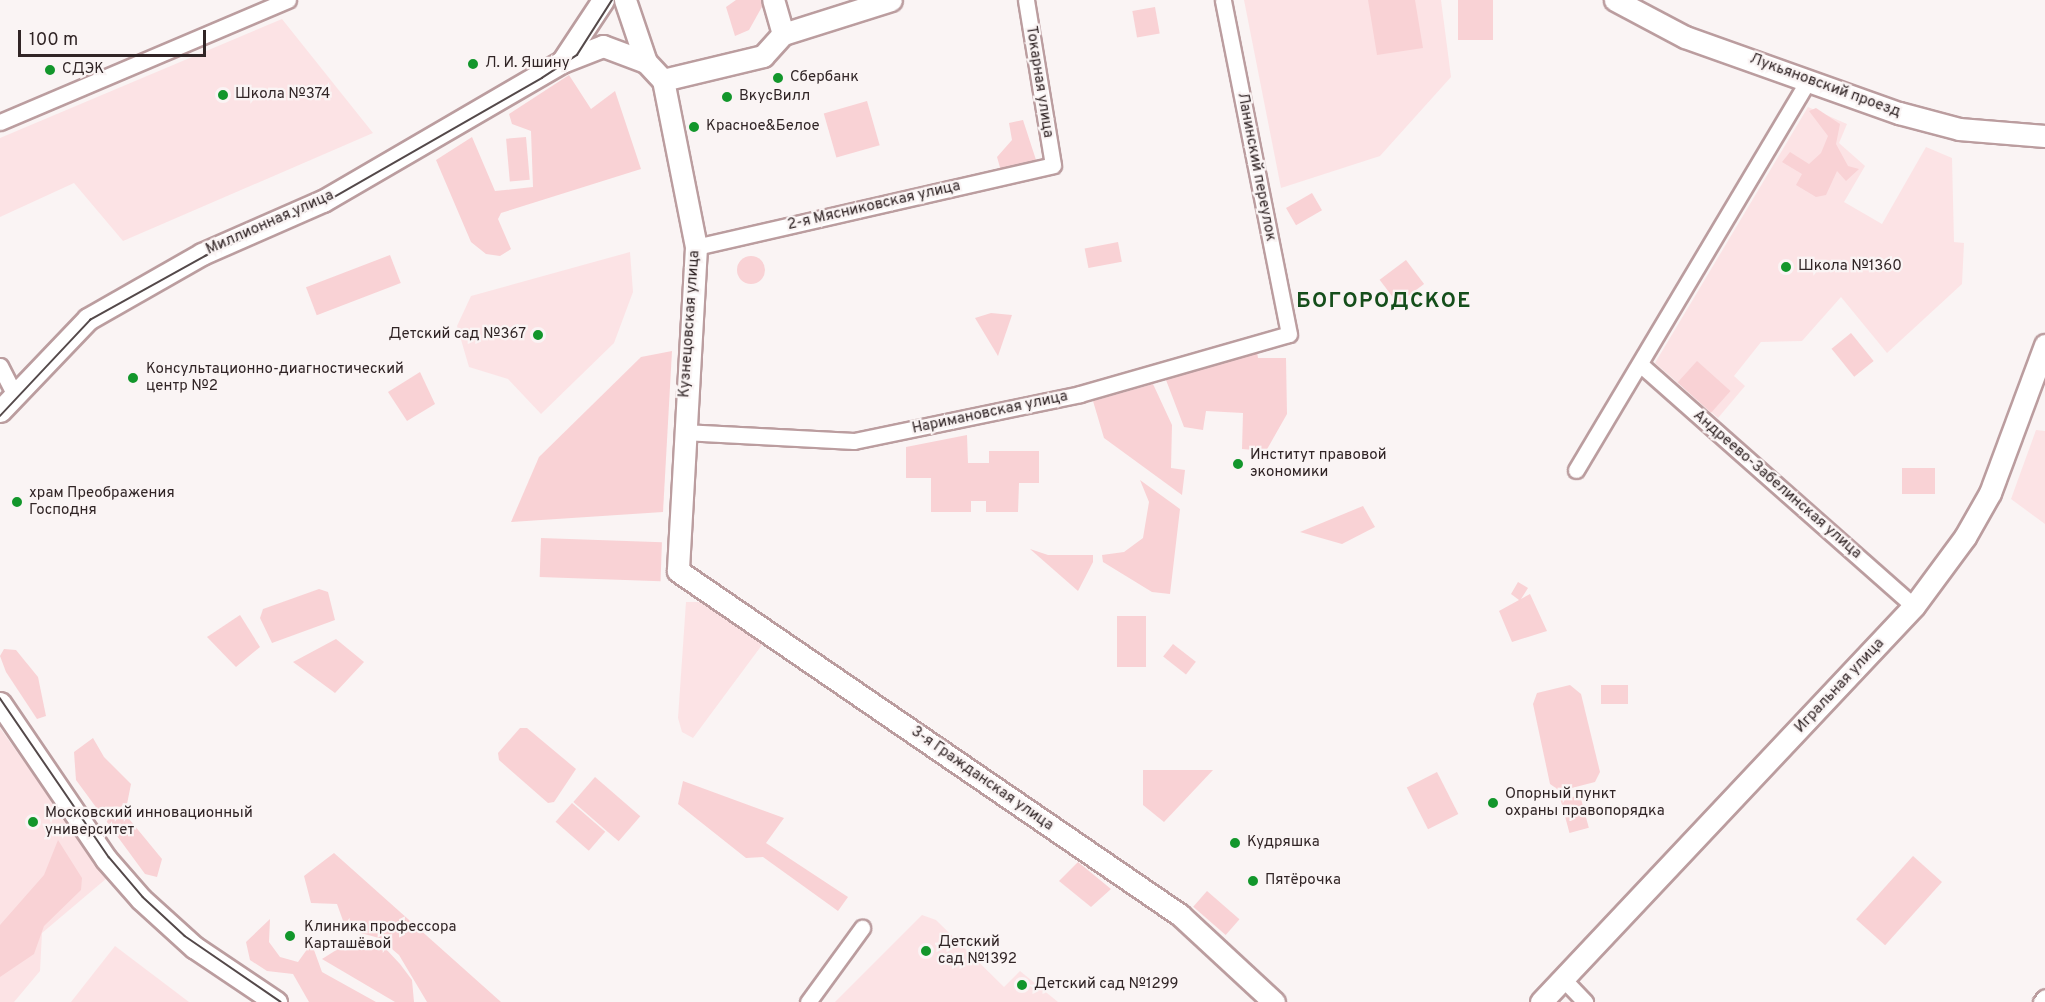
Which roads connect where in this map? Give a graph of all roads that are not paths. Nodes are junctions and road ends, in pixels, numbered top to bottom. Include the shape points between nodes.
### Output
1 (288, 0) edge
2 (603, 0) edge
3 (625, 0) edge
4 (773, 0) edge
5 (891, 0) edge
6 (1026, 0) edge
7 (1223, 0) edge
8 (1615, 0) edge
9 (783, 34) junction
10 (562, 62) junction
11 (646, 62) junction
12 (663, 80) junction
13 (1808, 81) junction
14 (0, 122) edge
15 (2045, 136) edge
16 (1053, 165) joint
17 (696, 247) junction
18 (1289, 334) joint
19 (2045, 345) edge
20 (1640, 364) junction
21 (0, 366) edge
22 (15, 395) junction
23 (0, 411) edge
24 (683, 432) junction
25 (1576, 470) dead end
26 (678, 571) joint
27 (1914, 606) junction
28 (0, 703) edge
29 (862, 928) dead end
30 (1565, 981) junction
31 (2045, 997) edge
32 (276, 1002) edge
33 (808, 1002) edge
34 (1274, 1002) edge
35 (1541, 1002) edge
36 (1585, 1002) edge
37 (2041, 1002) edge

1 - 14 street
2 - 10 street, Миллионная улица
3 - 11 street
4 - 9 street
5 - 9 street
6 - 16 street, Токарная улица
7 - 18 street, Ланинский переулок
8 - 13 street, Лукьяновский проезд via 1685,37
9 - 12 street via 763,56
10 - 11 street, Миллионная улица via 603,46
10 - 22 street, Миллионная улица via 323,201 202,254 98,312
11 - 12 street, Миллионная улица
12 - 17 street, Кузнецовская улица
13 - 15 street, Лукьяновский проезд via 1959,129
13 - 20 street
16 - 17 street, 2-я Мясниковская улица
17 - 24 street, Кузнецовская улица
18 - 24 street, Наримановская улица via 1092,392 854,441
19 - 27 street, Игральная улица via 1985,502
20 - 25 street
20 - 27 street, Андреево-Забелинская улица
21 - 22 street
22 - 23 street, Миллионная улица
24 - 26 street, Кузнецовская улица
26 - 34 street, 3-я Гражданская улица via 1180,915
27 - 30 street, Игральная улица
28 - 32 street via 106,859 141,899 194,947
29 - 33 street
30 - 35 street, Игральная улица
30 - 36 street
31 - 37 street

